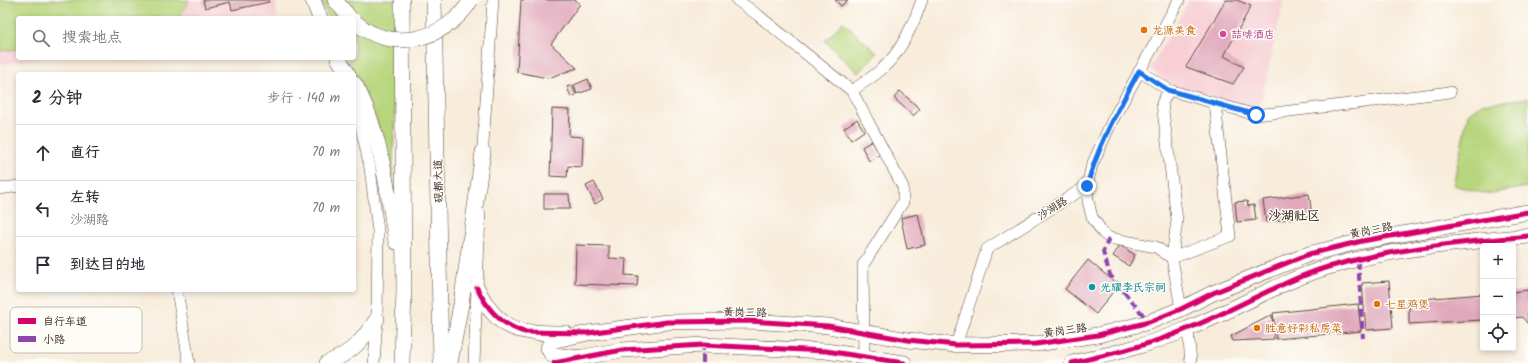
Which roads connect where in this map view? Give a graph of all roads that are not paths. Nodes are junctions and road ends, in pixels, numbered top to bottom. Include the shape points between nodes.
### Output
1 (313, 0) edge
2 (335, 0) edge
3 (402, 0) edge
4 (434, 0) edge
5 (471, 0) edge
6 (492, 0) edge
7 (737, 0) edge
8 (922, 0) edge
9 (1179, 0) edge
10 (319, 16) edge
11 (348, 16) edge
12 (356, 22) edge
13 (339, 60) edge
14 (339, 60) edge
15 (1139, 71) junction
16 (342, 72) edge
17 (347, 72) edge
18 (356, 87) edge
19 (1168, 90) junction
20 (852, 91) junction
21 (1450, 92) dead end
22 (1215, 103) junction
23 (356, 108) edge
24 (483, 152) junction
25 (16, 186) edge
26 (1087, 186) junction
27 (0, 189) edge
28 (1527, 212) edge
29 (1497, 217) junction
30 (1528, 236) edge
31 (1501, 239) junction
32 (1172, 258) junction
33 (404, 288) junction
34 (477, 288) junction
35 (177, 292) edge
36 (1181, 309) junction
37 (377, 319) junction
38 (1188, 329) junction
39 (865, 332) junction
40 (588, 333) junction
41 (956, 345) junction
42 (864, 357) junction
43 (582, 358) junction
44 (189, 363) edge
45 (327, 363) edge
46 (374, 363) edge
47 (402, 363) edge
48 (441, 363) edge
49 (450, 363) edge
50 (474, 363) edge
51 (554, 363) edge
52 (904, 363) edge
53 (1072, 363) edge
54 (1191, 363) edge

1 - 10 main road
2 - 11 main road
3 - 33 main road
4 - 48 main road, 砚都大道
5 - 12 main road, bridge via 456,20 425,37 390,39 373,34
6 - 24 street
7 - 20 street
8 - 20 street via 903,42 885,67
9 - 15 street
13 - 16 street
14 - 17 main road
15 - 19 street
15 - 26 street via 1092,165
18 - 33 main road via 369,116 382,159
19 - 22 street
19 - 32 street via 1162,103 1177,220
20 - 39 street via 904,187 903,202 863,265
21 - 22 street via 1256,115
22 - 32 street via 1230,236
23 - 37 street via 370,168 378,232
24 - 34 street
24 - 49 main road
25 - 27 street
26 - 32 street via 1092,217 1103,234 1109,238 1156,247
26 - 41 street, 沙湖路 via 987,249
28 - 29 main road, 黄岗三路
29 - 31 main road
29 - 36 main road, 黄岗三路 via 1362,241 1309,254 1213,293
30 - 31 main road
31 - 38 main road via 1387,254 1328,267 1289,282
32 - 36 street
33 - 47 main road
34 - 40 main road via 492,313 515,330 539,333
34 - 50 street
35 - 44 street
36 - 41 main road, 黄岗三路 via 1149,322 1098,335 1036,344
37 - 45 main road via 360,343 342,357
37 - 46 street
38 - 53 main road via 1133,349
38 - 54 street
39 - 40 main road, 黄岗三路 via 828,326 749,321 667,322
39 - 41 main road, 黄岗三路
39 - 42 street
40 - 43 main road via 552,341 548,348 552,355
42 - 43 main road via 826,351 703,345 622,350
42 - 52 main road
43 - 51 main road

